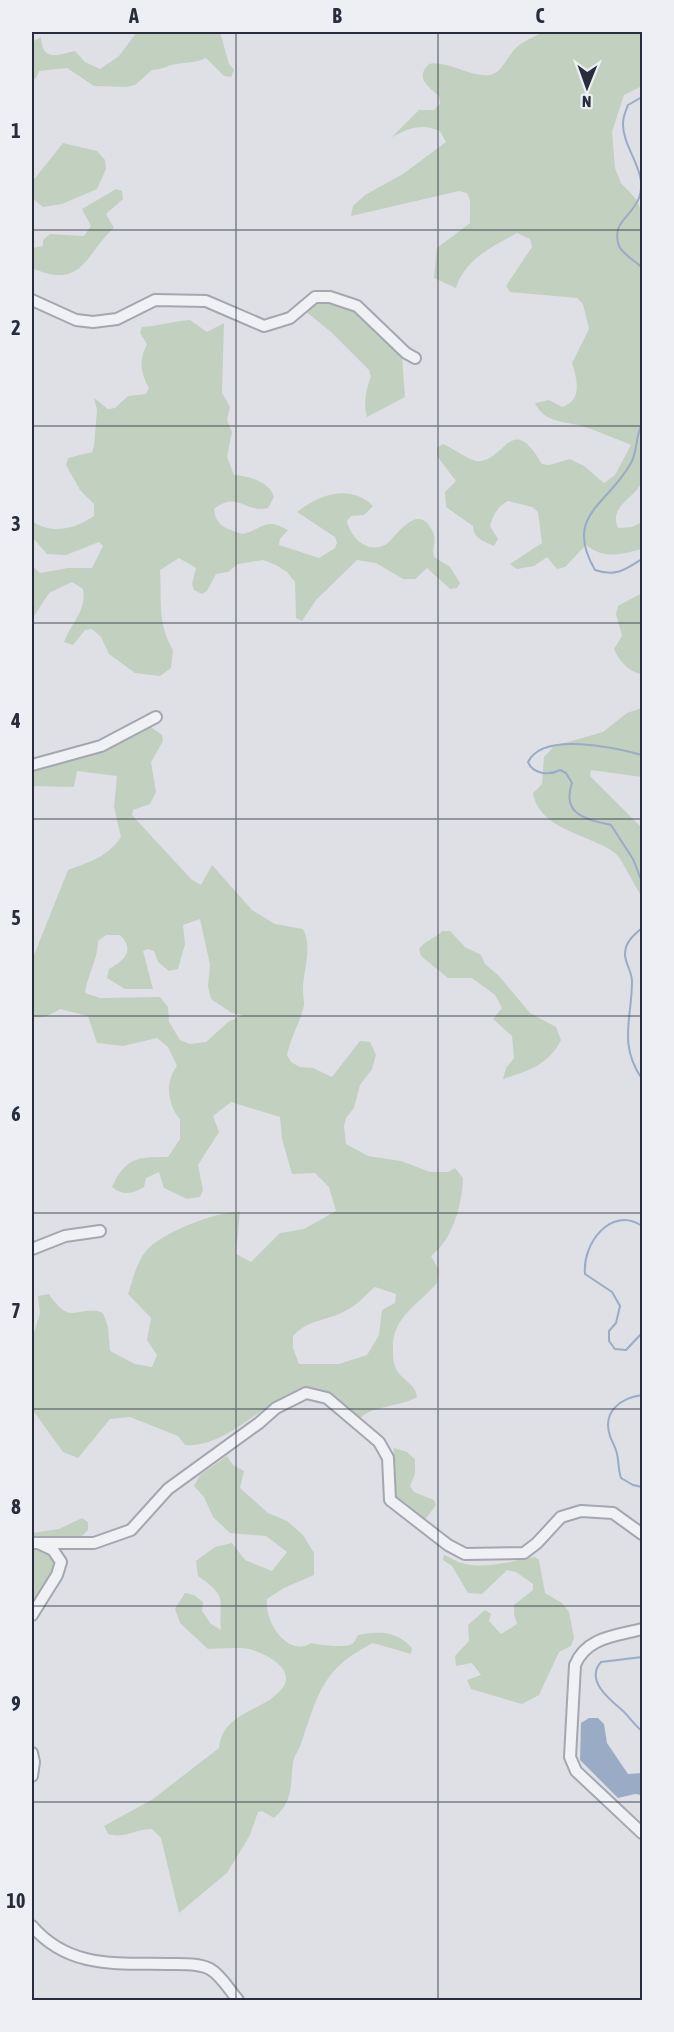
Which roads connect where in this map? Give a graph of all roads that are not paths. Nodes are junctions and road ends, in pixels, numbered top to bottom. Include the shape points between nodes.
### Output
1 (32, 300) edge
2 (415, 358) dead end
3 (156, 717) dead end
4 (32, 765) edge
5 (100, 1231) dead end
6 (32, 1250) edge
7 (642, 1534) edge
8 (35, 1543) edge
9 (32, 1615) edge
10 (642, 1629) edge
11 (32, 1753) edge
12 (32, 1776) edge
13 (642, 1833) edge
14 (32, 1926) edge
15 (238, 2001) edge

1 - 2 street via 76,320 93,322 117,319 155,300 206,301 264,326 290,318 315,297 330,297 357,306
3 - 4 street via 101,746
5 - 6 street via 65,1236
7 - 8 street via 613,1513 588,1510 561,1517 524,1553 478,1555 456,1550 390,1500 388,1458 379,1442 327,1398 306,1393 276,1408 168,1489 131,1530 94,1543
8 - 9 street via 53,1550 61,1562
10 - 13 street via 587,1646 578,1657 570,1757 576,1771
11 - 12 street
14 - 15 street via 56,1948 101,1963 181,1964 209,1969

